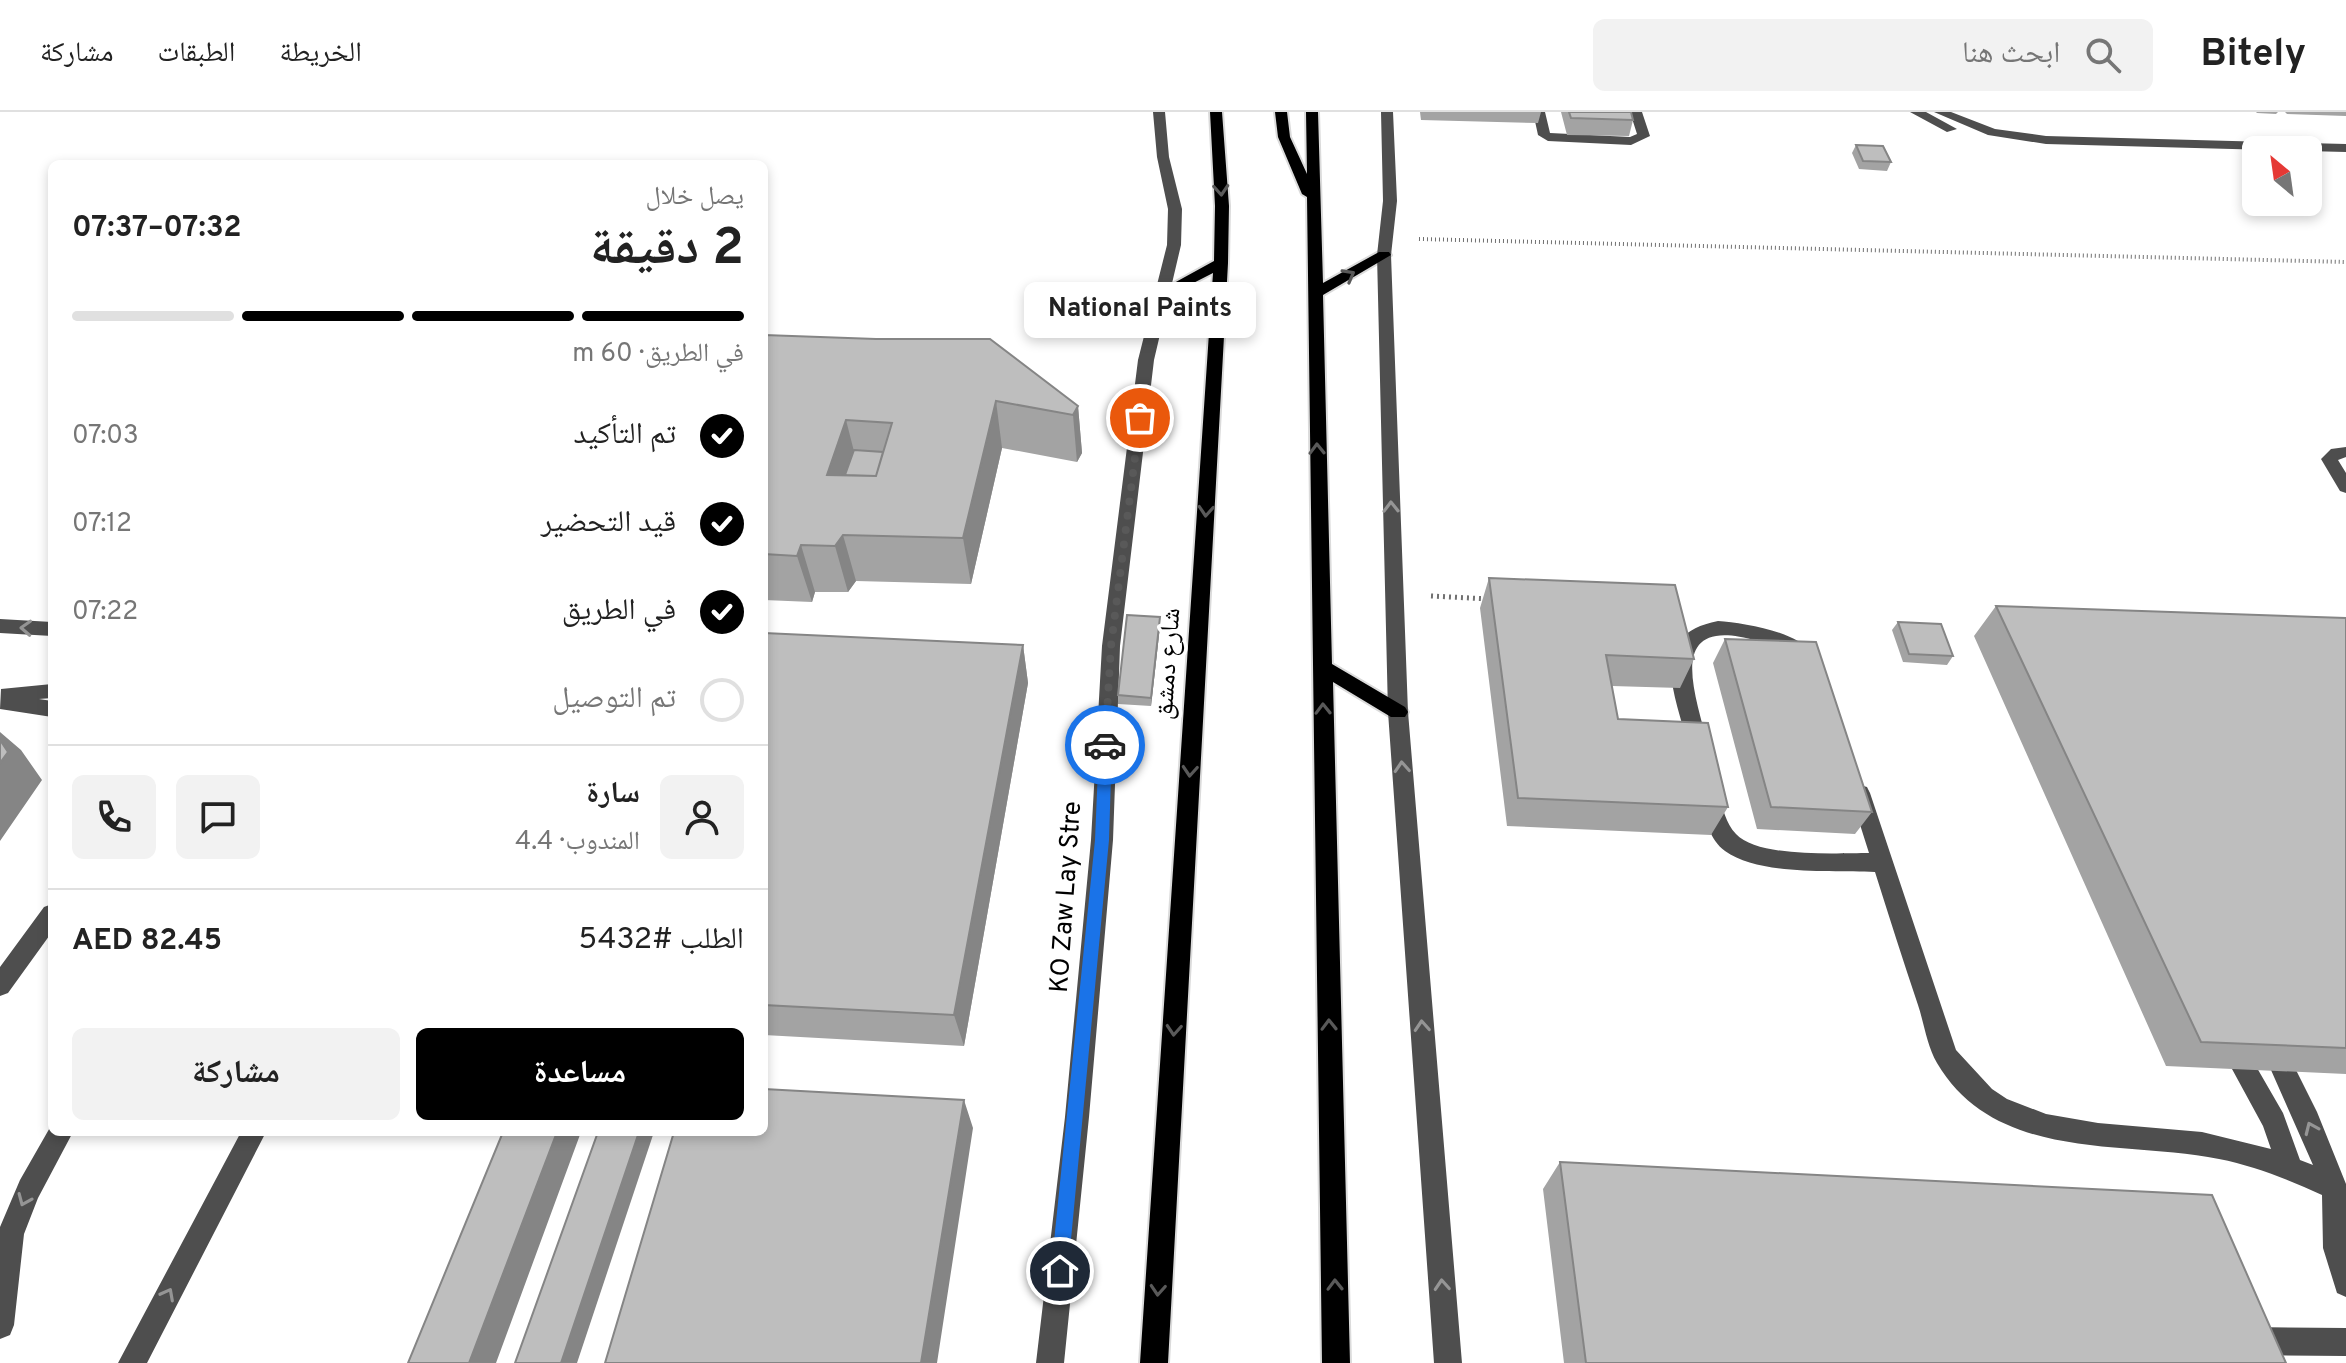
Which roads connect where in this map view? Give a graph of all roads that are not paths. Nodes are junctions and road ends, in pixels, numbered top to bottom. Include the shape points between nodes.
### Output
1 (1159, 112) edge
2 (1216, 112) edge
3 (1281, 112) edge
4 (1312, 112) edge
5 (1387, 112) edge
6 (1539, 112) edge
7 (1636, 112) edge
8 (1916, 112) edge
9 (1940, 112) edge
10 (2073, 143) junction
11 (2346, 148) edge
12 (1313, 201) junction
13 (1385, 247) junction
14 (1221, 263) junction
15 (1161, 294) junction
16 (1314, 294) junction
17 (2346, 452) edge
18 (2346, 487) edge
19 (0, 626) edge
20 (48, 629) edge
21 (1322, 667) junction
22 (1817, 669) edge
23 (48, 691) edge
24 (0, 695) edge
25 (0, 701) edge
26 (48, 708) edge
27 (1398, 712) junction
28 (1855, 777) edge
29 (1883, 863) junction
30 (48, 920) edge
31 (0, 986) edge
32 (2244, 1069) edge
33 (2283, 1070) edge
34 (59, 1136) edge
35 (252, 1136) edge
36 (2290, 1167) junction
37 (2341, 1186) edge
38 (2346, 1284) edge
39 (0, 1325) edge
40 (2227, 1340) edge
41 (2346, 1342) edge
42 (132, 1363) edge
43 (1050, 1363) edge
44 (1154, 1363) edge
45 (1336, 1363) edge
46 (1448, 1363) edge

1 - 15 street, KO Zaw Lay Stre via 1175,209 1171,265
2 -> 14 main road, شارع دمشق
3 - 12 main road via 1288,147
4 - 12 main road
5 - 13 street via 1390,201
6 - 7 street via 1544,135 1553,139 1631,141 1644,136
8 - 10 street via 1950,129 2004,142
9 - 10 street via 1992,132
10 - 11 street
12 - 16 main road
16 -> 13 main road
27 -> 13 street
14 - 15 main road
14 -> 44 main road, شارع دمشق
15 - 43 street, KO Zaw Lay Stre via 1146,360 1111,646 1102,840
21 -> 16 main road
17 - 18 street via 2329,459
20 -> 19 street
21 - 27 main road
45 -> 21 main road
22 - 29 street via 1793,646 1746,629 1702,633 1683,650 1680,664 1719,831 1735,847 1759,855
23 - 24 street
25 - 26 street
46 -> 27 street
28 - 29 street
29 - 36 street via 1946,1056 1997,1107 2072,1131 2206,1144
30 - 31 street
32 - 36 street via 2274,1121
37 -> 33 street
34 -> 39 street via 16,1220 7,1250
42 -> 35 street
36 - 37 street
37 - 38 street via 2336,1248
40 - 41 street

